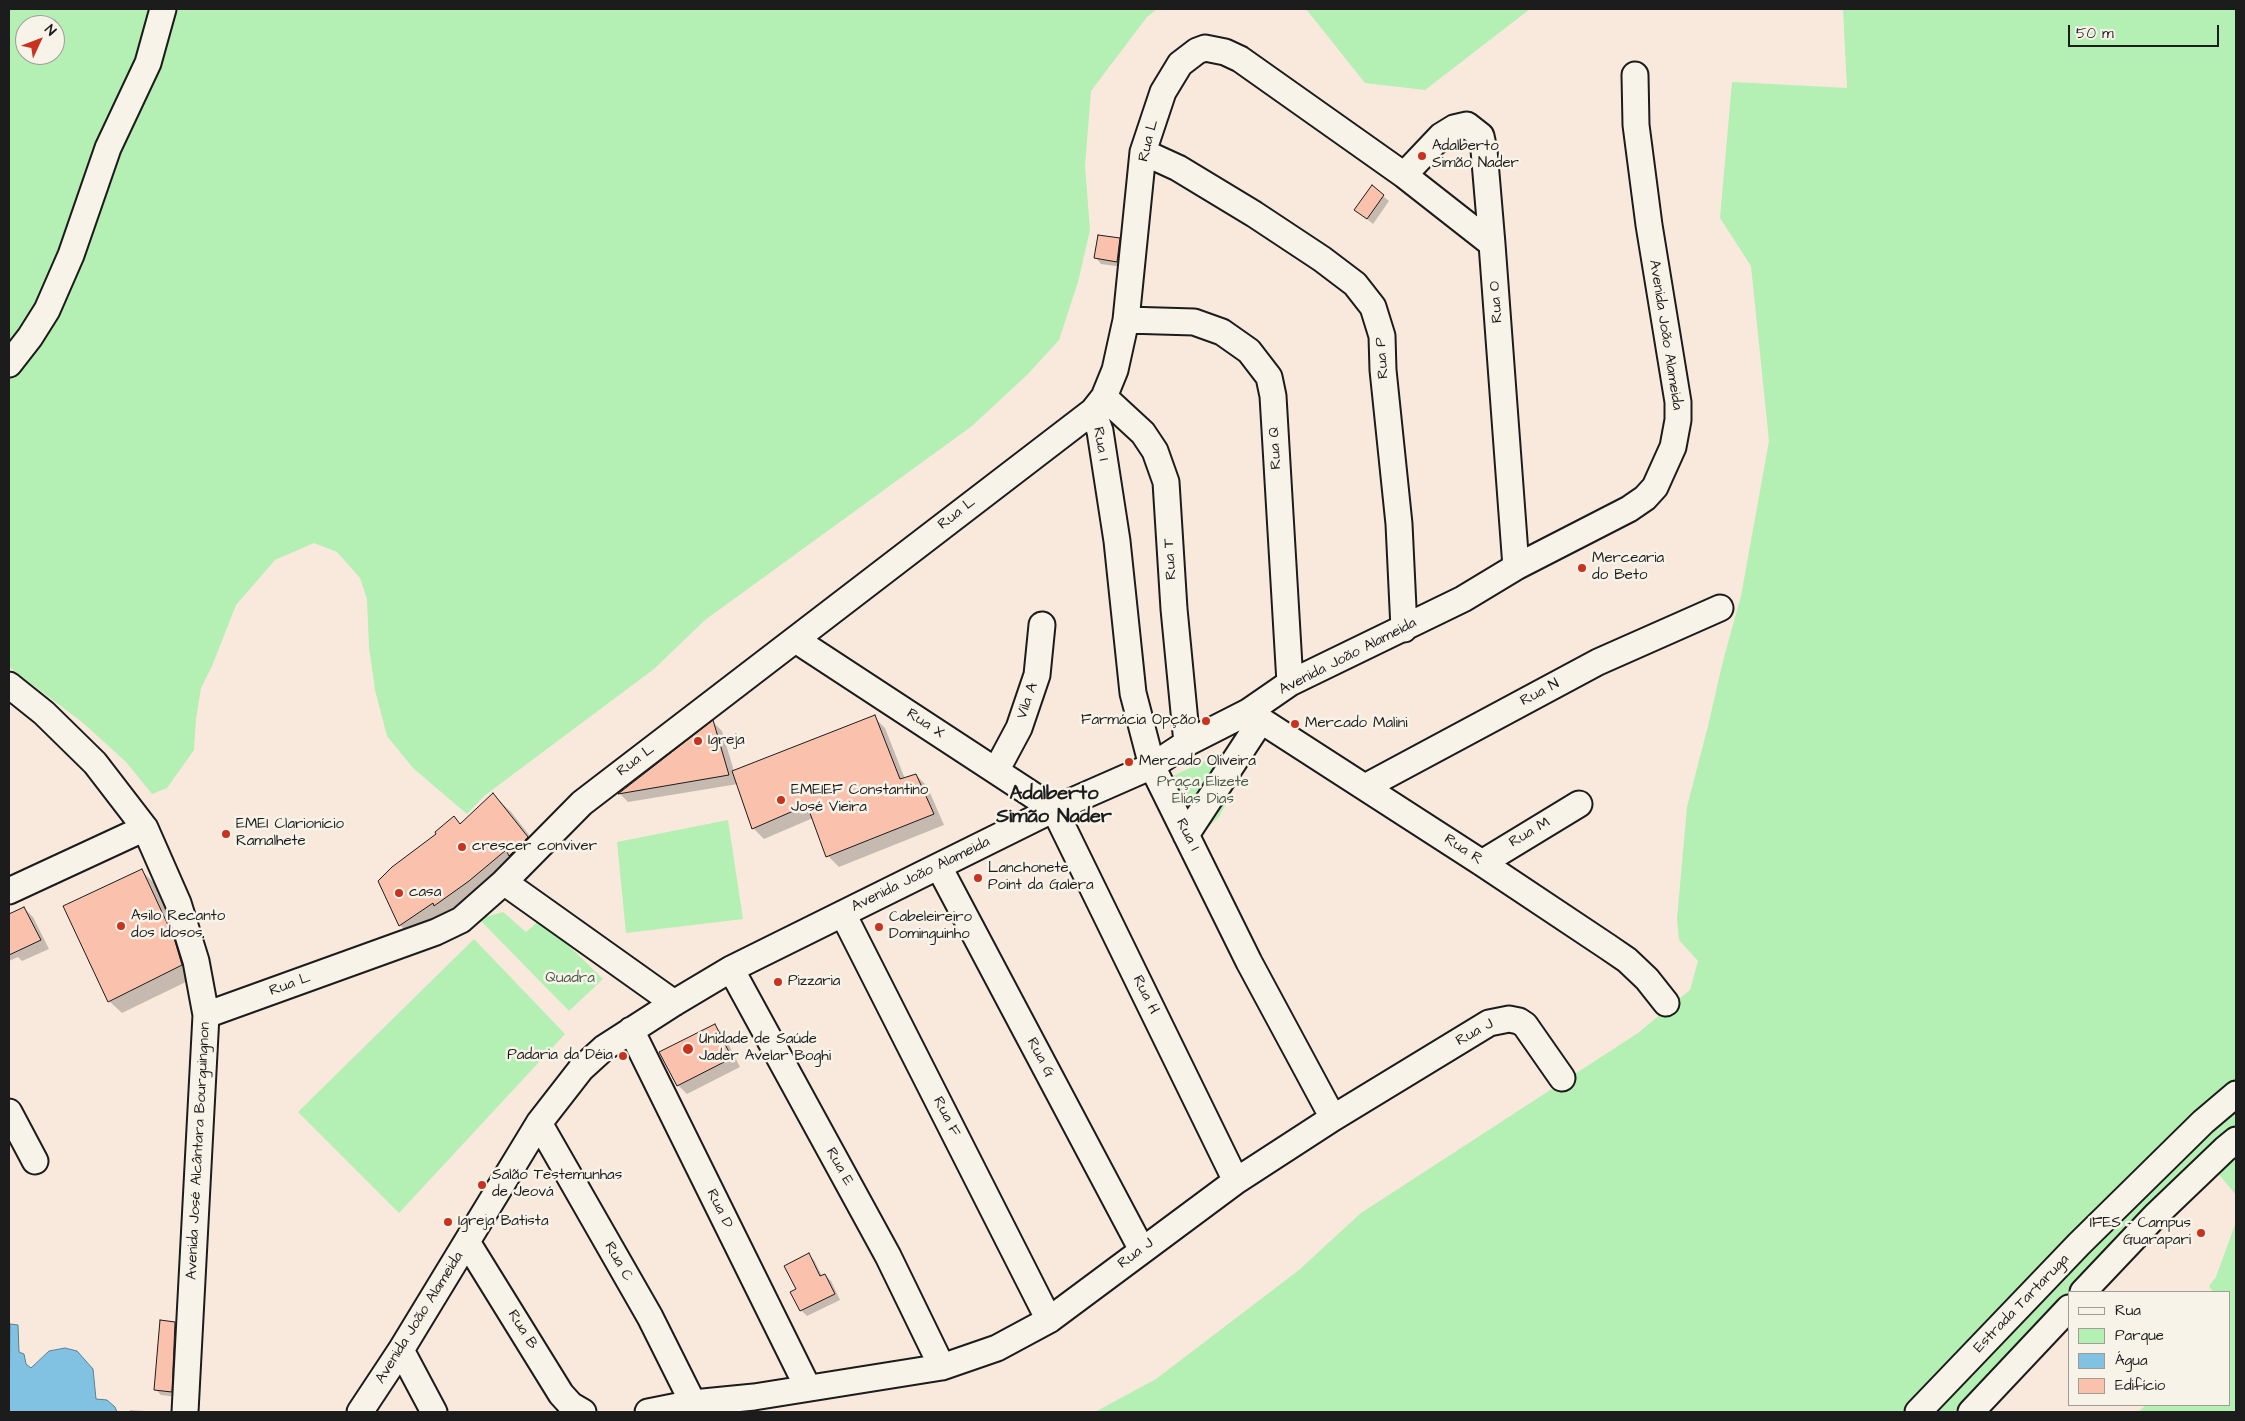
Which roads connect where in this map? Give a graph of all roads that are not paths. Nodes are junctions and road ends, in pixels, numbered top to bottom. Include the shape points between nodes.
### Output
1 (163, 9) edge
2 (1635, 75) dead end
3 (1143, 152) junction
4 (1404, 174) junction
5 (1492, 244) junction
6 (1126, 320) junction
7 (9, 364) edge
8 (1099, 404) junction
9 (1516, 567) junction
10 (1720, 608) dead end
11 (1042, 625) dead end
12 (1404, 629) junction
13 (796, 640) junction
14 (1290, 683) junction
15 (9, 685) edge
16 (1254, 717) junction
17 (1188, 743) junction
18 (1152, 766) junction
19 (996, 771) junction
20 (1365, 787) junction
21 (1578, 804) dead end
22 (1054, 809) junction
23 (145, 828) junction
24 (1186, 835) junction
25 (1482, 863) junction
26 (939, 867) junction
27 (504, 882) junction
28 (9, 891) edge
29 (843, 914) junction
30 (731, 969) junction
31 (674, 1003) junction
32 (1666, 1003) dead end
33 (206, 1015) junction
34 (630, 1030) junction
35 (1562, 1078) dead end
36 (2236, 1094) edge
37 (9, 1112) edge
38 (1333, 1118) junction
39 (539, 1123) junction
40 (2236, 1140) edge
41 (35, 1161) dead end
42 (1236, 1181) junction
43 (467, 1242) junction
44 (1142, 1250) junction
45 (2085, 1291) edge
46 (2068, 1309) edge
47 (1049, 1320) junction
48 (401, 1350) junction
49 (942, 1367) junction
50 (808, 1388) junction
51 (693, 1404) junction
52 (185, 1412) edge
53 (360, 1412) edge
54 (434, 1412) edge
55 (583, 1412) edge
56 (648, 1412) edge
57 (1918, 1412) edge
58 (1971, 1412) edge

1 - 7 street via 148,63 108,148 71,255 47,310
2 - 9 street, Avenida João Alameida via 1636,125 1648,224 1678,402 1673,447 1655,487 1645,498
3 - 4 street, Rua L via 1171,77 1189,55 1205,48 1240,59
3 - 6 street, Rua L
3 - 12 street, Rua P via 1178,168 1322,259 1355,284 1374,306 1382,336 1399,524
4 - 5 street, Rua L
4 - 5 street, Rua O via 1441,136 1460,126 1473,128 1481,136 1484,150
5 - 9 street, Rua O
6 - 8 street, Rua L via 1114,370
6 - 14 street, Rua Q via 1194,322 1222,332 1249,351 1269,377 1273,396
8 - 13 street, Rua L
8 - 17 street, Rua T via 1143,433 1156,451 1166,482 1174,609
8 - 18 street, Rua I via 1133,693
9 - 12 street, Avenida João Alameida
10 - 20 street, Rua N via 1598,662
11 - 19 street, Vila A via 1037,675 1019,728
12 - 14 street, Avenida João Alameida
13 - 19 street, Rua X
13 - 27 street, Rua L via 582,803
14 - 16 street, Avenida João Alameida
15 - 23 street, Avenida José Alcântara Bourguingnon via 44,713 95,763
16 - 17 street, Avenida João Alameida
16 - 20 street, Rua R
16 - 24 street
17 - 18 street, Avenida João Alameida
18 - 22 street, Avenida João Alameida
18 - 24 street, Rua I
19 - 22 street, Rua X
20 - 25 street, Rua R
21 - 25 street, Rua M
22 - 26 street, Avenida João Alameida
22 - 42 street, Rua H
23 - 28 street
23 - 33 street, Avenida José Alcântara Bourguingnon via 178,903 196,961
24 - 38 street, Rua I via 1249,962
25 - 32 street, Rua R via 1627,960
26 - 29 street, Avenida João Alameida
26 - 44 street, Rua G
27 - 31 street
27 - 33 street, Rua L via 461,920 436,932
29 - 30 street, Avenida João Alameida
29 - 47 street, Rua F
30 - 31 street, Avenida João Alameida
30 - 49 street, Rua E via 888,1256
31 - 34 street, Avenida João Alameida
33 - 52 street, Avenida José Alcântara Bourguingnon
34 - 39 street, Avenida João Alameida via 581,1069
34 - 50 street, Rua D
35 - 38 street, Rua J via 1525,1025 1519,1021 1500,1020 1489,1023
36 - 57 street, Estrada Tartaruga via 2203,1122 2079,1244
37 - 41 street
38 - 42 street, Rua J
39 - 43 street, Avenida João Alameida
39 - 51 street, Rua C via 650,1318
40 - 45 street via 2155,1216
42 - 44 street, Rua J
43 - 48 street, Avenida João Alameida
43 - 55 street, Rua B via 561,1394
44 - 47 street, Rua J
46 - 58 street
47 - 49 street, Rua J via 997,1348
48 - 53 street, Avenida João Alameida
48 - 54 street
49 - 50 street, Rua J
50 - 51 street, Rua J
51 - 56 street, Rua J

